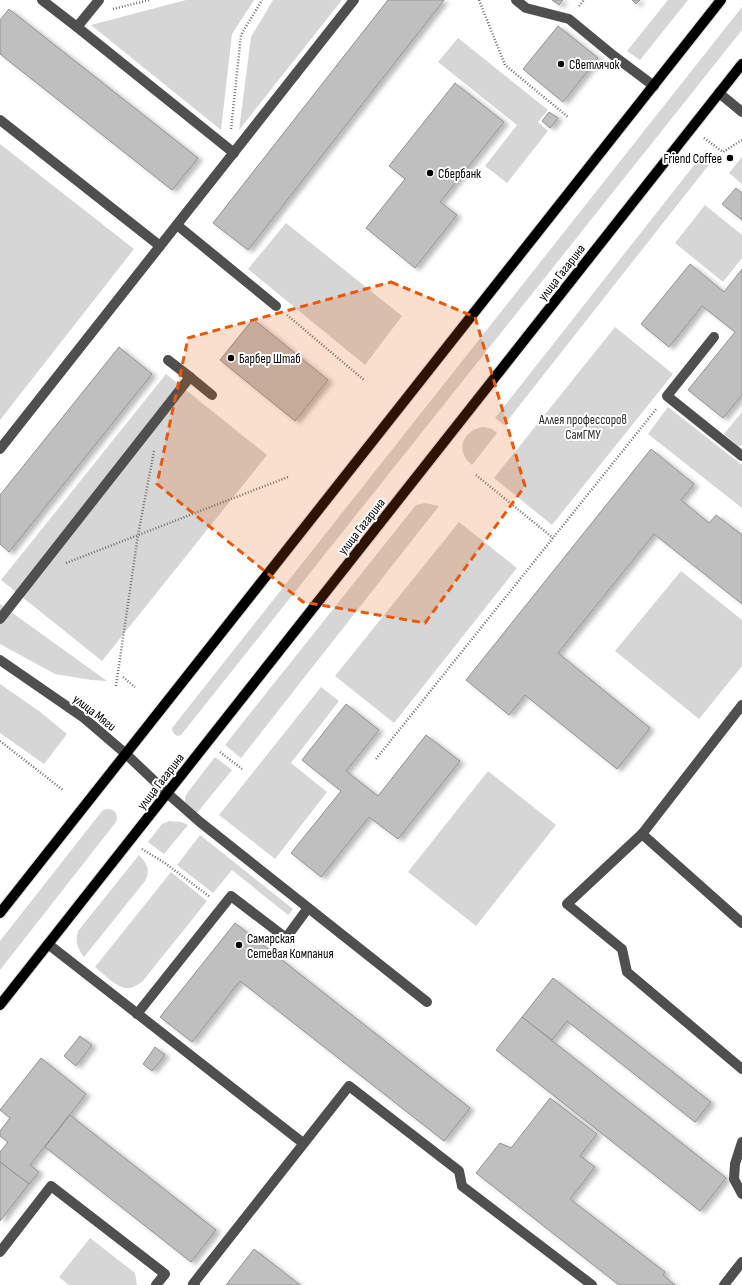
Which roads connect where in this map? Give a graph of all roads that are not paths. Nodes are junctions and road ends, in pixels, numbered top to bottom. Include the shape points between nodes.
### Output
1 (42, 0) edge
2 (99, 0) edge
3 (354, 0) edge
4 (516, 0) edge
5 (721, 0) edge
6 (78, 28) junction
7 (742, 64) edge
8 (654, 86) junction
9 (719, 93) junction
10 (742, 112) edge
11 (0, 120) edge
12 (231, 150) junction
13 (177, 225) junction
14 (160, 246) junction
15 (276, 306) road end
16 (714, 337) dead end
17 (168, 360) dead end
18 (190, 377) junction
19 (212, 394) dead end
20 (0, 449) edge
21 (742, 456) edge
22 (0, 619) edge
23 (0, 660) edge
24 (742, 705) edge
25 (126, 754) junction
26 (167, 793) junction
27 (642, 834) junction
28 (308, 908) junction
29 (0, 913) edge
30 (742, 923) edge
31 (48, 944) junction
32 (427, 1002) dead end
33 (0, 1005) edge
34 (137, 1014) junction
35 (742, 1069) edge
36 (742, 1142) edge
37 (304, 1143) junction
38 (742, 1194) edge
39 (0, 1252) edge
40 (742, 1262) edge
41 (156, 1285) edge
42 (195, 1285) edge
43 (592, 1285) edge
44 (724, 1285) edge

1 - 6 street
2 - 6 street
3 - 12 street
4 - 8 street via 526,8 569,19
5 - 8 main road
6 - 12 street
7 - 9 main road, улица Гагарина
8 - 25 main road
9 - 10 street
9 - 26 main road, улица Гагарина
11 - 14 street
12 - 13 street
13 - 14 street
13 - 15 street
14 - 20 street
16 - 21 street via 667,396
17 - 18 street
18 - 19 street
18 - 22 street
23 - 25 street, улица Мяги via 84,718
24 - 27 street
25 - 26 street, улица Мяги
25 - 29 main road
26 - 28 street, улица Мяги
26 - 31 main road, улица Гагарина
27 - 30 street
27 - 35 street via 567,904 622,949 627,972
28 - 32 street, улица Мяги
28 - 34 street via 286,938 231,896
31 - 33 main road, улица Гагарина
31 - 34 street
34 - 37 street
36 - 38 street via 735,1164 734,1179
37 - 42 street via 193,1284
37 - 43 street via 349,1086 459,1171 462,1186
39 - 41 street via 51,1186 165,1274
40 - 44 street

